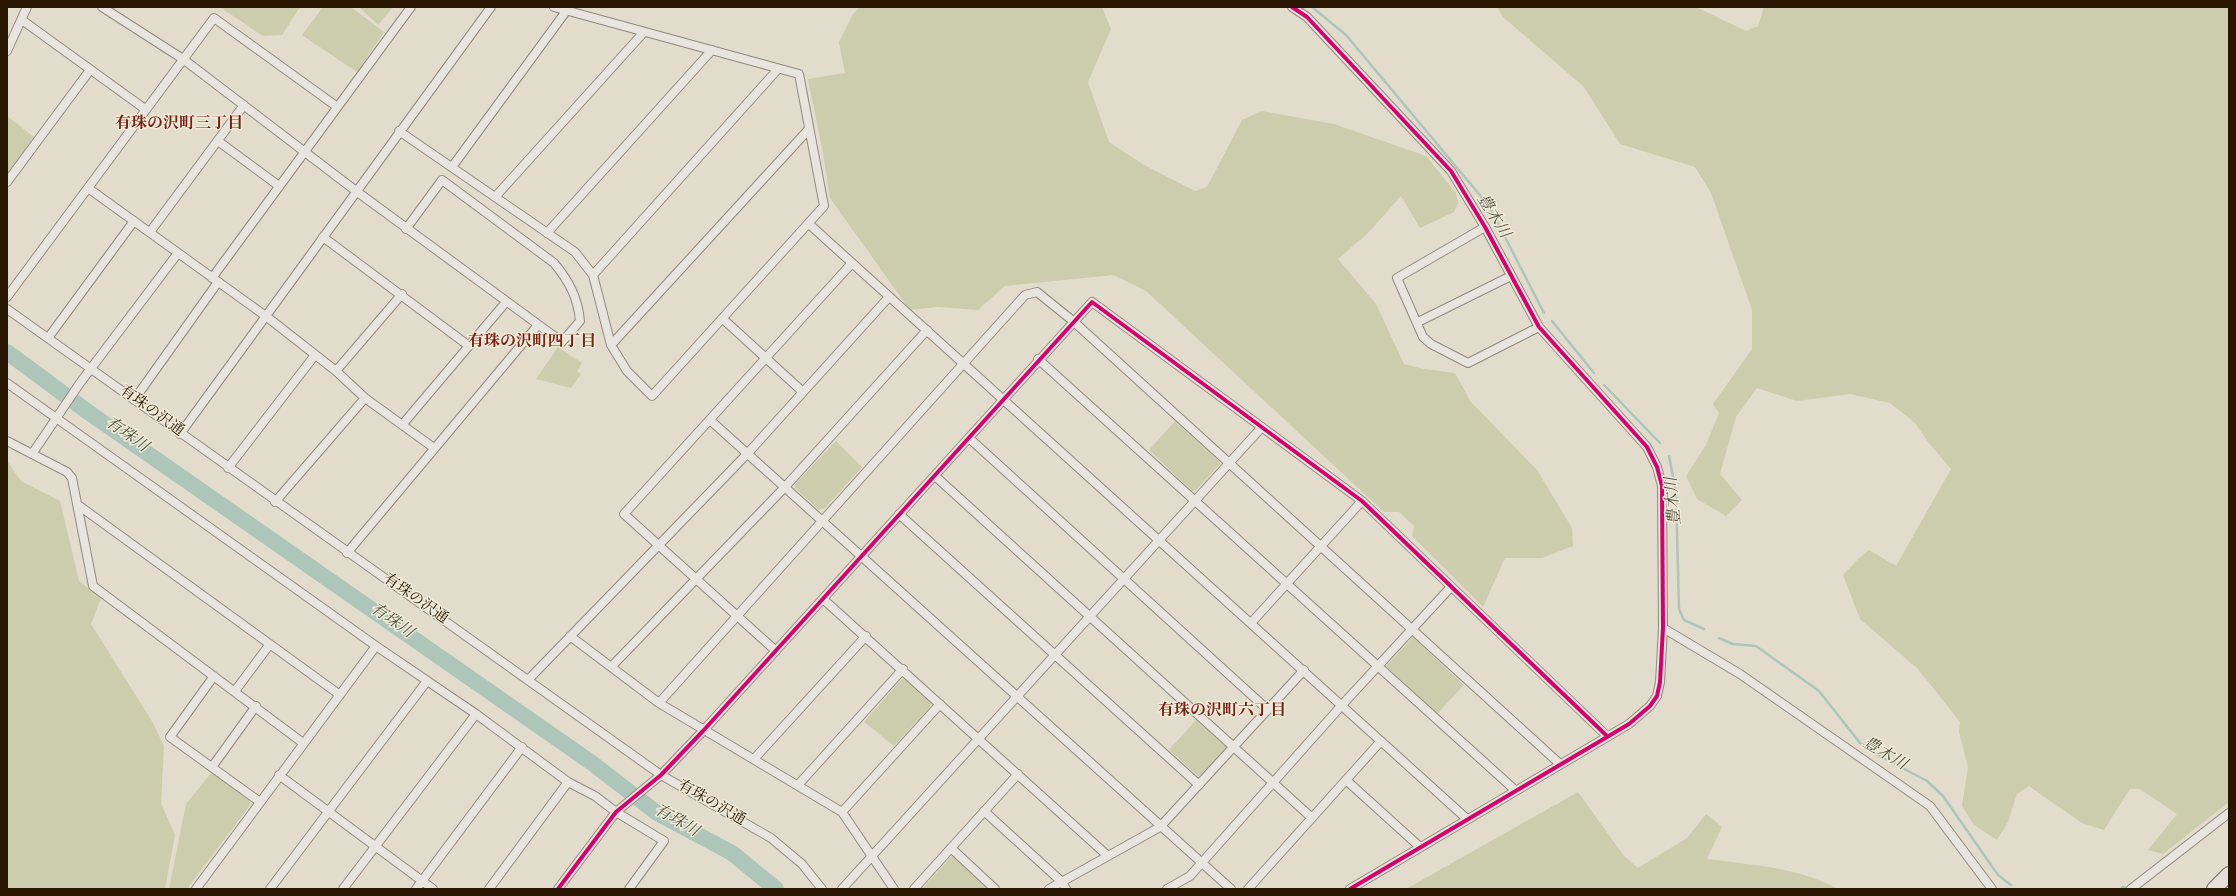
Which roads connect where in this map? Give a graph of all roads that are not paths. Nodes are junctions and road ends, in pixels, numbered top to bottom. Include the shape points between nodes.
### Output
1 (27, 7) edge
2 (102, 7) edge
3 (411, 7) edge
4 (491, 7) edge
5 (554, 7) edge
6 (1292, 7) edge
7 (567, 10) junction
8 (22, 20) junction
9 (644, 32) junction
10 (712, 50) junction
11 (7, 51) edge
12 (183, 59) junction
13 (778, 69) junction
14 (90, 70) junction
15 (244, 105) junction
16 (336, 106) junction
17 (145, 110) junction
18 (809, 129) junction
19 (399, 131) junction
20 (218, 141) junction
21 (304, 152) junction
22 (452, 167) junction
23 (7, 182) edge
24 (279, 186) junction
25 (88, 188) junction
26 (356, 191) junction
27 (496, 196) junction
28 (134, 221) junction
29 (809, 224) junction
30 (1485, 227) junction
31 (406, 228) junction
32 (150, 232) junction
33 (547, 232) junction
34 (323, 237) junction
35 (178, 253) junction
36 (852, 263) junction
37 (592, 275) junction
38 (1511, 276) junction
39 (215, 280) junction
40 (402, 294) junction
41 (7, 297) edge
42 (889, 297) junction
43 (506, 302) junction
44 (7, 309) edge
45 (267, 317) junction
46 (723, 319) junction
47 (1073, 321) junction
48 (1418, 322) junction
49 (538, 326) junction
50 (1539, 327) junction
51 (927, 330) junction
52 (48, 338) junction
53 (611, 345) junction
54 (469, 346) junction
55 (315, 355) junction
56 (766, 358) junction
57 (1038, 359) junction
58 (964, 363) junction
59 (92, 370) junction
60 (336, 371) junction
61 (7, 382) edge
62 (803, 392) junction
63 (365, 398) junction
64 (1003, 399) junction
65 (134, 400) junction
66 (57, 418) junction
67 (710, 420) junction
68 (402, 425) junction
69 (1262, 427) junction
70 (180, 434) junction
71 (969, 438) junction
72 (7, 441) edge
73 (434, 448) junction
74 (748, 453) junction
75 (32, 454) junction
76 (1228, 463) junction
77 (228, 468) junction
78 (935, 476) junction
79 (785, 487) junction
80 (1194, 500) junction
81 (1362, 501) junction
82 (276, 502) junction
83 (78, 505) junction
84 (899, 514) junction
85 (822, 522) junction
86 (1158, 539) junction
87 (658, 545) junction
88 (1320, 547) junction
89 (348, 552) junction
90 (861, 556) junction
91 (1123, 578) junction
92 (697, 579) junction
93 (1286, 584) junction
94 (1450, 588) junction
95 (823, 599) junction
96 (738, 615) junction
97 (1089, 617) junction
98 (1251, 623) junction
99 (1663, 628) junction
100 (1412, 630) junction
101 (570, 636) junction
102 (866, 636) junction
103 (270, 644) junction
104 (376, 646) junction
105 (776, 650) junction
106 (1054, 654) junction
107 (612, 666) junction
108 (1378, 667) junction
109 (903, 669) junction
110 (1304, 670) junction
111 (214, 676) junction
112 (528, 680) junction
113 (427, 681) junction
114 (235, 691) junction
115 (340, 695) junction
116 (1016, 697) junction
117 (659, 703) junction
118 (940, 704) junction
119 (1342, 705) junction
120 (256, 706) junction
121 (1268, 710) junction
122 (476, 714) junction
123 (703, 731) junction
124 (1607, 736) junction
125 (979, 739) junction
126 (1381, 741) junction
127 (303, 743) junction
128 (522, 748) junction
129 (1234, 748) junction
130 (754, 759) junction
131 (1560, 764) junction
132 (212, 767) junction
133 (1018, 774) junction
134 (279, 775) junction
135 (661, 775) junction
136 (1346, 780) junction
137 (568, 782) junction
138 (1273, 783) junction
139 (798, 785) junction
140 (1200, 785) junction
141 (1515, 790) junction
142 (260, 802) junction
143 (619, 810) junction
144 (328, 811) junction
145 (984, 811) junction
146 (842, 812) junction
147 (2229, 813) edge
148 (1312, 818) junction
149 (1467, 819) junction
150 (1160, 827) junction
151 (376, 846) junction
152 (1420, 847) junction
153 (951, 848) junction
154 (1108, 856) junction
155 (872, 858) junction
156 (1200, 863) junction
157 (2229, 874) edge
158 (422, 881) junction
159 (1064, 885) edge
160 (2132, 887) edge
161 (196, 889) edge
162 (270, 889) edge
163 (344, 889) edge
164 (416, 889) edge
165 (433, 889) edge
166 (489, 889) edge
167 (558, 889) edge
168 (630, 889) edge
169 (822, 889) edge
170 (842, 889) edge
171 (894, 889) edge
172 (914, 889) edge
173 (995, 889) edge
174 (1049, 889) edge
175 (1167, 889) edge
176 (1231, 889) edge
177 (1248, 889) edge
178 (1350, 889) edge
179 (1992, 889) edge
180 (2214, 889) edge

1 - 8 street
2 - 12 street
3 - 16 street
4 - 19 street
5 - 7 street
6 - 30 street via 1307,17 1451,172
7 - 9 street
7 - 22 street
8 - 11 street
8 - 14 street
9 - 10 street
9 - 27 street
10 - 13 street
10 - 33 street
12 - 15 street
12 - 16 street via 214,18
12 - 17 street
13 - 18 street via 799,74
13 - 37 street
14 - 17 street
14 - 23 street
15 - 20 street
15 - 21 street
16 - 21 street
17 - 25 street
18 - 29 street via 824,206
18 - 53 street
19 - 22 street
19 - 26 street
20 - 24 street
20 - 32 street
21 - 24 street
21 - 26 street
22 - 27 street
24 - 39 street
25 - 28 street
25 - 41 street
26 - 31 street
26 - 34 street
27 - 33 street
28 - 32 street
28 - 52 street
29 - 36 street
29 - 46 street
30 - 38 street
30 - 48 street via 1397,278
31 - 43 street
31 - 49 street via 442,180 548,258 566,277 579,305 580,321 562,342
32 - 35 street
33 - 37 street via 575,252
34 - 40 street
34 - 45 street
35 - 39 street
35 - 59 street
36 - 42 street
36 - 56 street
37 - 53 street
38 - 48 street
38 - 50 street
39 - 45 street
39 - 65 street
40 - 54 street
40 - 60 street
42 - 51 street
42 - 62 street
43 - 49 street
43 - 54 street
44 - 52 street, 有珠の沢通
45 - 55 street
45 - 70 street
46 - 53 street via 652,396 627,370
46 - 56 street
47 - 57 street
47 - 58 street via 1037,292 1025,295
47 - 69 street via 1092,302
47 - 76 street
48 - 50 street via 1424,337 1431,344 1468,363
49 - 73 street
50 - 99 street via 1652,455 1662,486
51 - 58 street
51 - 79 street
52 - 59 street, 有珠の沢通
54 - 68 street
55 - 60 street
55 - 77 street
56 - 62 street
56 - 67 street
57 - 64 street
57 - 80 street
58 - 64 street
58 - 85 street
59 - 65 street, 有珠の沢通
59 - 66 street via 80,383
60 - 63 street
61 - 66 street
62 - 74 street
63 - 68 street
63 - 82 street
64 - 71 street
64 - 86 street
65 - 70 street, 有珠の沢通
66 - 75 street
66 - 104 street
67 - 74 street
67 - 87 street via 624,514
68 - 73 street
69 - 76 street
69 - 81 street
70 - 77 street, 有珠の沢通
71 - 78 street
71 - 91 street
72 - 75 street
73 - 89 street
74 - 79 street
74 - 87 street
75 - 83 street via 67,472 72,478
76 - 80 street
76 - 88 street
77 - 82 street, 有珠の沢通
78 - 84 street
78 - 97 street
79 - 85 street
79 - 92 street
80 - 86 street
80 - 93 street
81 - 88 street
81 - 94 street
82 - 89 street, 有珠の沢通
83 - 103 street
83 - 111 street via 93,586
84 - 90 street
84 - 106 street
85 - 90 street
85 - 96 street
86 - 91 street
86 - 98 street
87 - 92 street
87 - 101 street
88 - 93 street
88 - 100 street
89 - 112 street, 有珠の沢通
90 - 95 street
90 - 116 street
91 - 97 street
91 - 121 street
92 - 96 street
92 - 107 street
93 - 98 street
93 - 108 street
94 - 100 street
94 - 124 street
95 - 102 street
95 - 105 street
96 - 105 street
96 - 117 street
97 - 106 street
97 - 129 street
98 - 110 street
99 - 124 street via 1660,682 1656,696 1640,716
99 - 179 street via 1740,674 1930,806
100 - 108 street
100 - 131 street
101 - 107 street
101 - 112 street
102 - 109 street
102 - 130 street
103 - 114 street
103 - 115 street
104 - 113 street
104 - 115 street
105 - 123 street
106 - 116 street
106 - 140 street
107 - 117 street
108 - 119 street
108 - 141 street
109 - 118 street
109 - 139 street
110 - 119 street
110 - 121 street
111 - 114 street
111 - 132 street via 170,737
112 - 135 street, 有珠の沢通
113 - 122 street
113 - 144 street
114 - 120 street
115 - 127 street
116 - 125 street
116 - 150 street
117 - 123 street
118 - 125 street
118 - 146 street
119 - 126 street
119 - 138 street
120 - 127 street
120 - 132 street
121 - 129 street
122 - 128 street
122 - 151 street
123 - 130 street
123 - 135 street
124 - 131 street
125 - 133 street
125 - 155 street
126 - 136 street
126 - 149 street
127 - 134 street
128 - 137 street
128 - 158 street
129 - 138 street
129 - 140 street
130 - 139 street
131 - 141 street
132 - 142 street
133 - 145 street
133 - 154 street
134 - 142 street
134 - 144 street
135 - 143 street
135 - 169 street, 有珠の沢通 via 772,838 802,864
136 - 148 street
136 - 152 street
137 - 143 street
137 - 166 street
138 - 148 street
138 - 156 street
139 - 146 street
140 - 150 street
141 - 149 street
142 - 161 street
143 - 167 street
143 - 168 street via 664,841
144 - 151 street
144 - 162 street
145 - 153 street
145 - 159 street
146 - 155 street
147 - 160 street
148 - 177 street
149 - 152 street
150 - 154 street
150 - 156 street
151 - 158 street
151 - 163 street
152 - 178 street
153 - 172 street
153 - 173 street
154 - 159 street
155 - 170 street
155 - 171 street
156 - 175 street via 1190,876
156 - 176 street
157 - 180 highway
158 - 164 street
158 - 165 street
159 - 174 street

